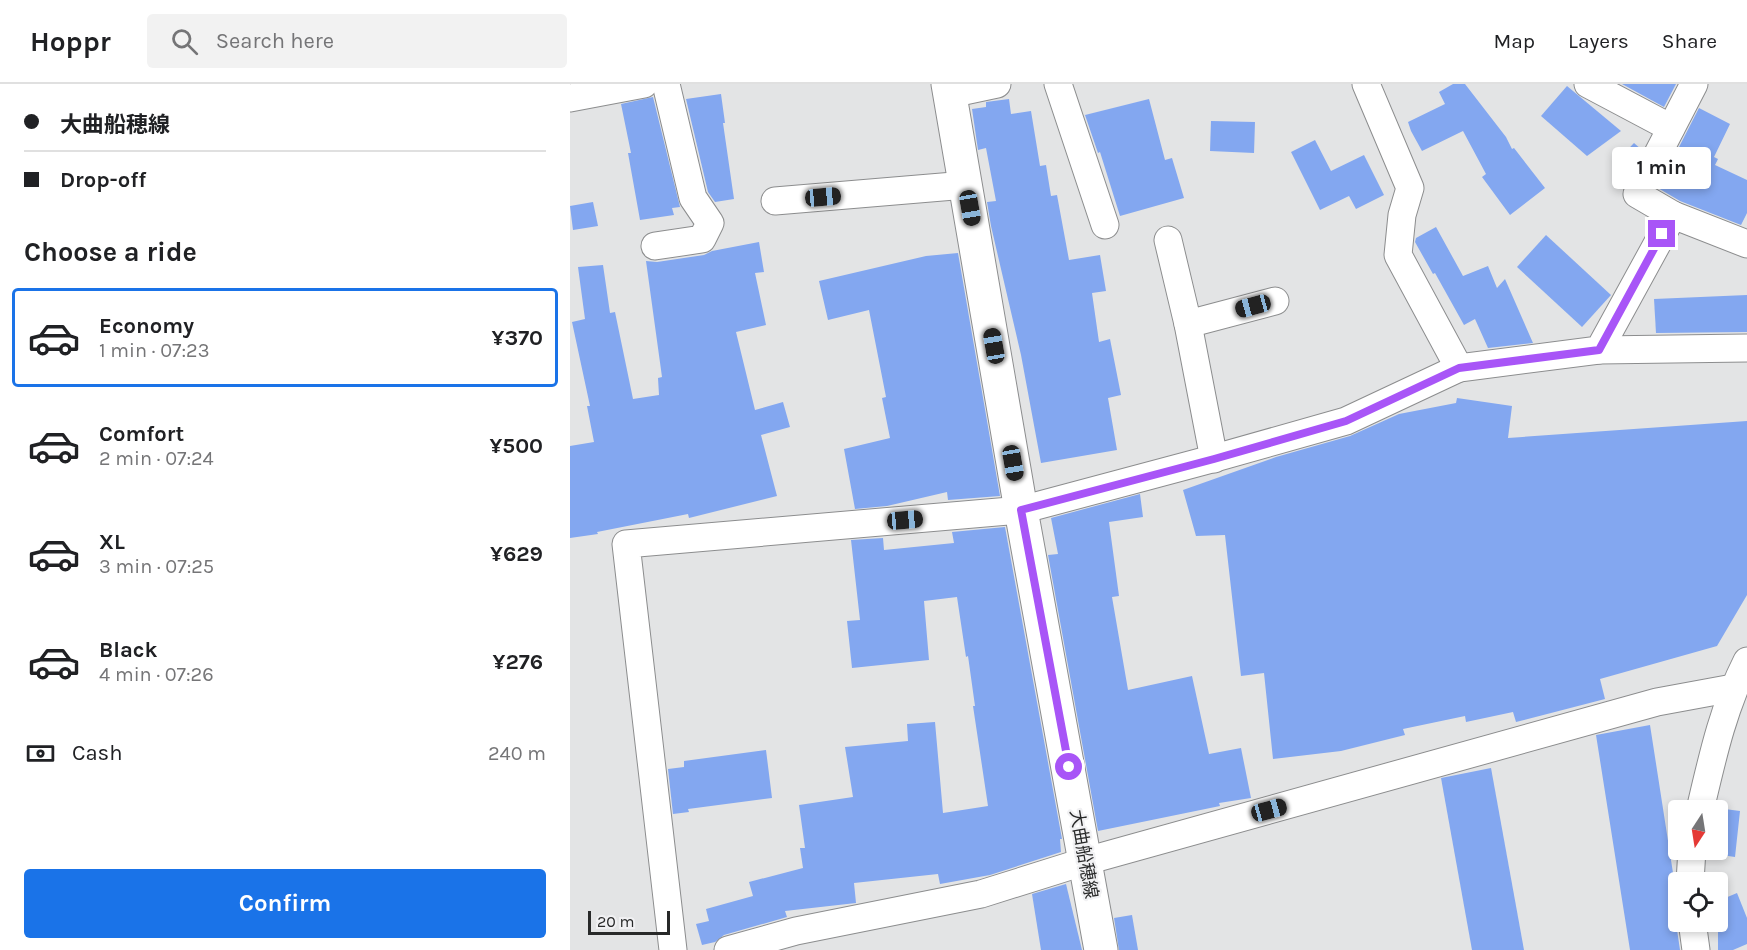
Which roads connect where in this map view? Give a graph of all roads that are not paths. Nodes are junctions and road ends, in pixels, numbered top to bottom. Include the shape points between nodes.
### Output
1 (644, 84) edge
2 (666, 84) edge
3 (997, 84) edge
4 (1058, 84) edge
5 (1366, 84) edge
6 (1588, 84) edge
7 (1694, 84) edge
8 (949, 89) edge
9 (570, 98) edge
10 (1671, 128) junction
11 (966, 185) junction
12 (775, 201) dead end
13 (1673, 215) junction
14 (1106, 225) dead end
15 (1168, 240) dead end
16 (1747, 244) edge
17 (655, 246) dead end
18 (1275, 301) dead end
19 (1188, 324) junction
20 (1747, 348) edge
21 (1599, 350) junction
22 (1459, 368) junction
23 (1214, 459) junction
24 (1021, 510) junction
25 (1747, 661) edge
26 (1733, 688) junction
27 (1702, 800) edge
28 (1086, 861) junction
29 (1694, 932) edge
30 (673, 950) edge
31 (728, 950) edge
32 (1101, 950) edge
33 (1696, 950) edge

1 - 9 street
2 - 17 street via 693,198 710,223 702,239
3 - 8 street
4 - 14 street
5 - 22 street via 1410,188 1402,215 1398,255
6 - 10 street
7 - 10 street
8 - 11 main road, 大曲船穂線
10 - 13 street via 1637,194
11 - 12 street
11 - 24 main road, 大曲船穂線
13 - 16 street
13 - 21 street
15 - 19 street
18 - 19 street
19 - 23 street
20 - 21 street
21 - 22 street
22 - 23 street via 1346,421
23 - 24 street
24 - 28 main road, 大曲船穂線
24 - 30 street via 626,544
25 - 26 street
26 - 27 street
26 - 28 street via 1656,702
28 - 31 street via 981,894 796,931
28 - 32 main road, 大曲船穂線
29 - 33 street

